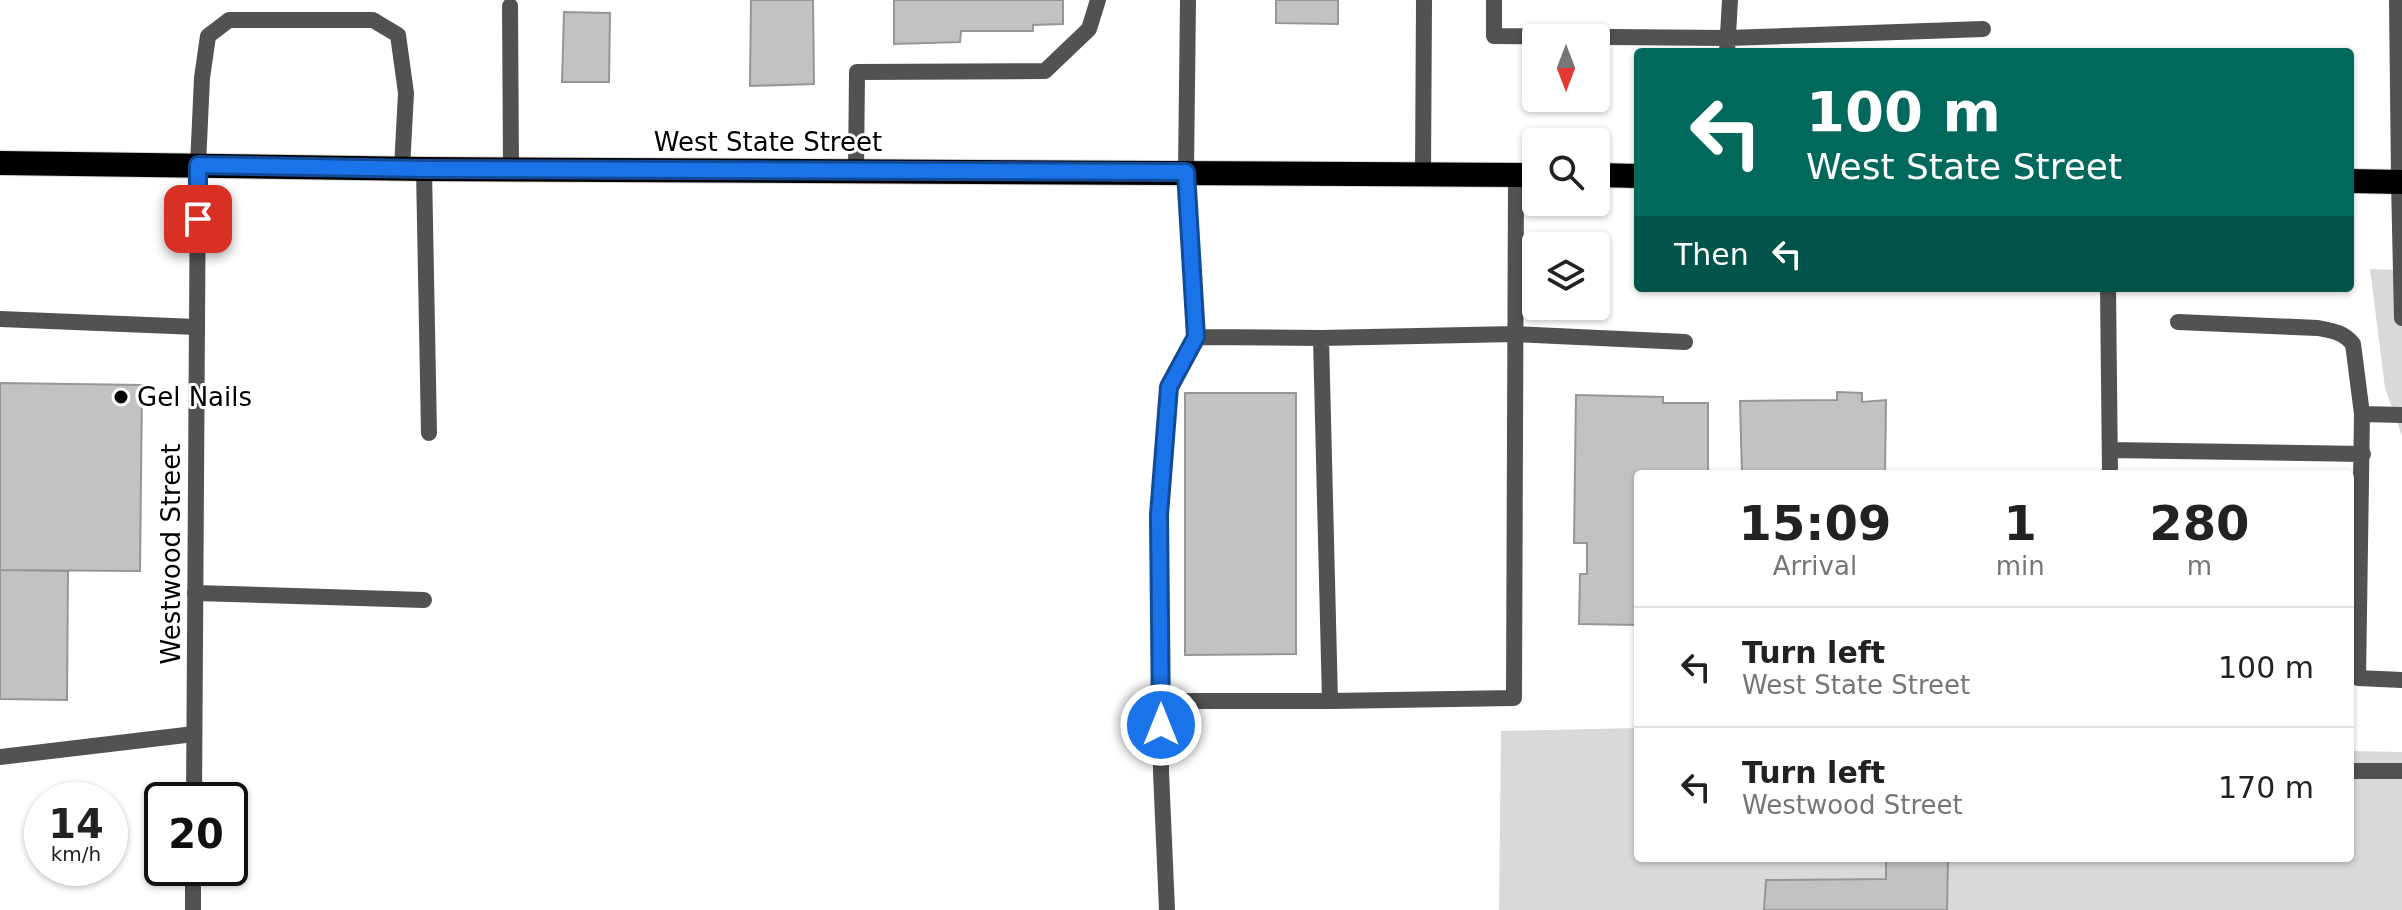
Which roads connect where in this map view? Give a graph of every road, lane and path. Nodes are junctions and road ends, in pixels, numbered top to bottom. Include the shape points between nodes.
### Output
1 (1098, 0) edge
2 (1188, 0) edge
3 (1424, 0) edge
4 (1494, 0) edge
5 (1730, 0) edge
6 (2397, 0) edge
7 (510, 6) dead end
8 (1983, 29) dead end
9 (1728, 45) edge
10 (0, 163) edge
11 (198, 165) junction
12 (413, 168) junction
13 (511, 169) junction
14 (856, 171) junction
15 (1186, 172) junction
16 (1423, 174) junction
17 (1522, 175) edge
18 (1610, 175) edge
19 (1634, 176) edge
20 (2354, 181) edge
21 (2401, 182) edge
22 (1523, 216) edge
23 (2108, 292) edge
24 (2402, 318) edge
25 (0, 319) edge
26 (2178, 322) dead end
27 (197, 327) junction
28 (1515, 334) junction
29 (1196, 337) junction
30 (1321, 338) junction
31 (1685, 342) dead end
32 (2362, 414) junction
33 (2402, 415) edge
34 (429, 433) dead end
35 (2110, 450) junction
36 (2363, 454) junction
37 (2110, 470) edge
38 (195, 593) junction
39 (424, 600) dead end
40 (2402, 680) edge
41 (2354, 681) edge
42 (1161, 701) junction
43 (1330, 701) junction
44 (194, 734) junction
45 (0, 757) edge
46 (2354, 771) edge
47 (2402, 771) edge
48 (194, 782) edge
49 (193, 886) edge
50 (193, 910) edge
51 (1167, 910) edge

1 - 14 street via 1089,29 1045,71 857,72
2 - 15 street
3 - 16 street
4 - 9 street via 1494,36
5 - 9 street
6 - 21 street
7 - 13 street
8 - 9 street
10 - 11 highway, West State Street
11 - 12 highway, West State Street
11 - 12 street, Westwood Street via 208,36 229,20 373,20 398,35
11 - 27 street, Westwood Street
12 - 13 highway, West State Street
12 - 34 street
13 - 14 highway, West State Street
14 - 15 highway, West State Street
15 - 16 highway, West State Street
15 - 29 street
16 - 17 highway, West State Street
18 - 19 highway
20 - 21 highway
21 - 24 street
22 - 28 street
23 - 35 street
25 - 27 street
26 - 32 street via 2318,328 2347,336 2357,358
27 - 38 street, Westwood Street
28 - 30 street
28 - 31 street
28 - 43 street via 1514,698
29 - 30 street
29 - 42 street via 1169,387 1159,515
30 - 43 street
32 - 33 street
32 - 36 street
35 - 36 street
35 - 37 street
36 - 41 street
38 - 39 street
38 - 44 street, Westwood Street
40 - 41 street
42 - 43 street
42 - 51 street
44 - 45 street
44 - 48 street, Westwood Street
46 - 47 street
49 - 50 street

